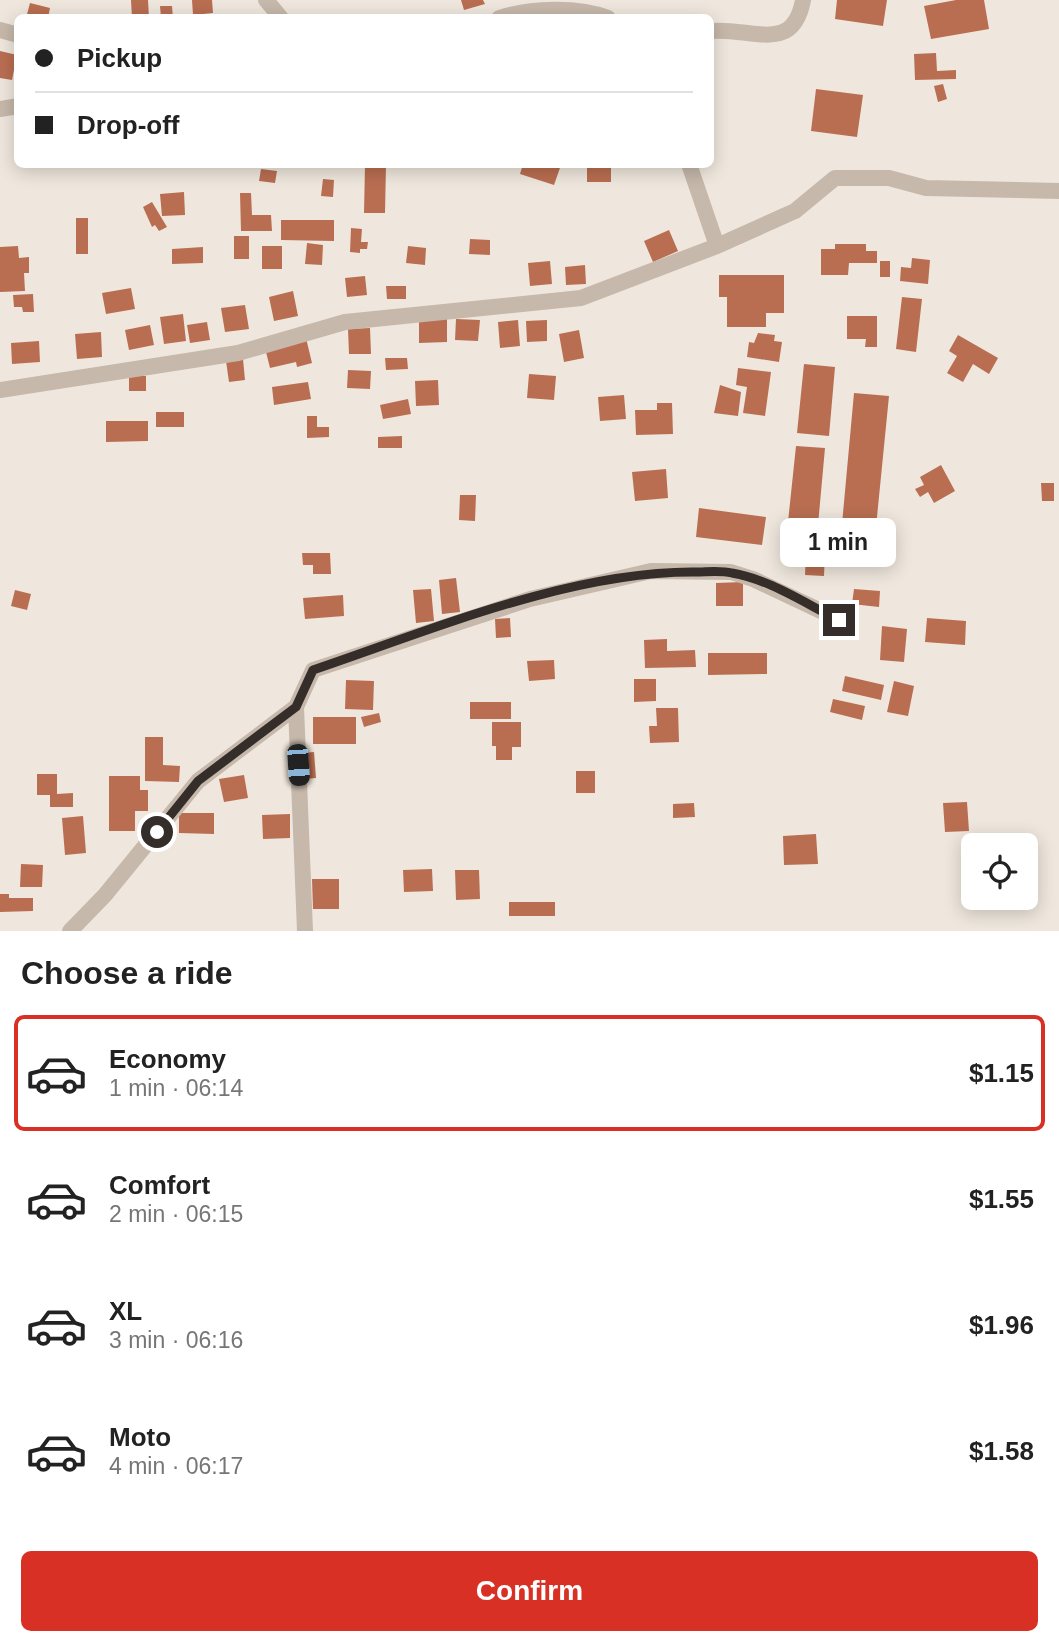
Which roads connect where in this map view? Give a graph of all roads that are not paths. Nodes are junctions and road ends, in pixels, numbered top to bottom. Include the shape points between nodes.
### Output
1 (266, 0) edge
2 (803, 0) edge
3 (278, 14) edge
4 (513, 14) edge
5 (579, 14) edge
6 (714, 31) edge
7 (690, 168) edge
8 (1059, 191) edge
9 (718, 246) junction
10 (0, 390) edge
11 (839, 620) dead end
12 (296, 707) junction
13 (70, 931) edge
14 (305, 931) edge

1 - 3 street
2 - 6 street via 793,29 780,34
4 - 5 street
7 - 9 street
8 - 9 street via 926,188 889,178 835,177 795,211
9 - 10 street via 581,298 345,322 238,353
11 - 12 street via 731,572 651,571 530,599 313,670
12 - 13 street via 198,781
12 - 14 street

